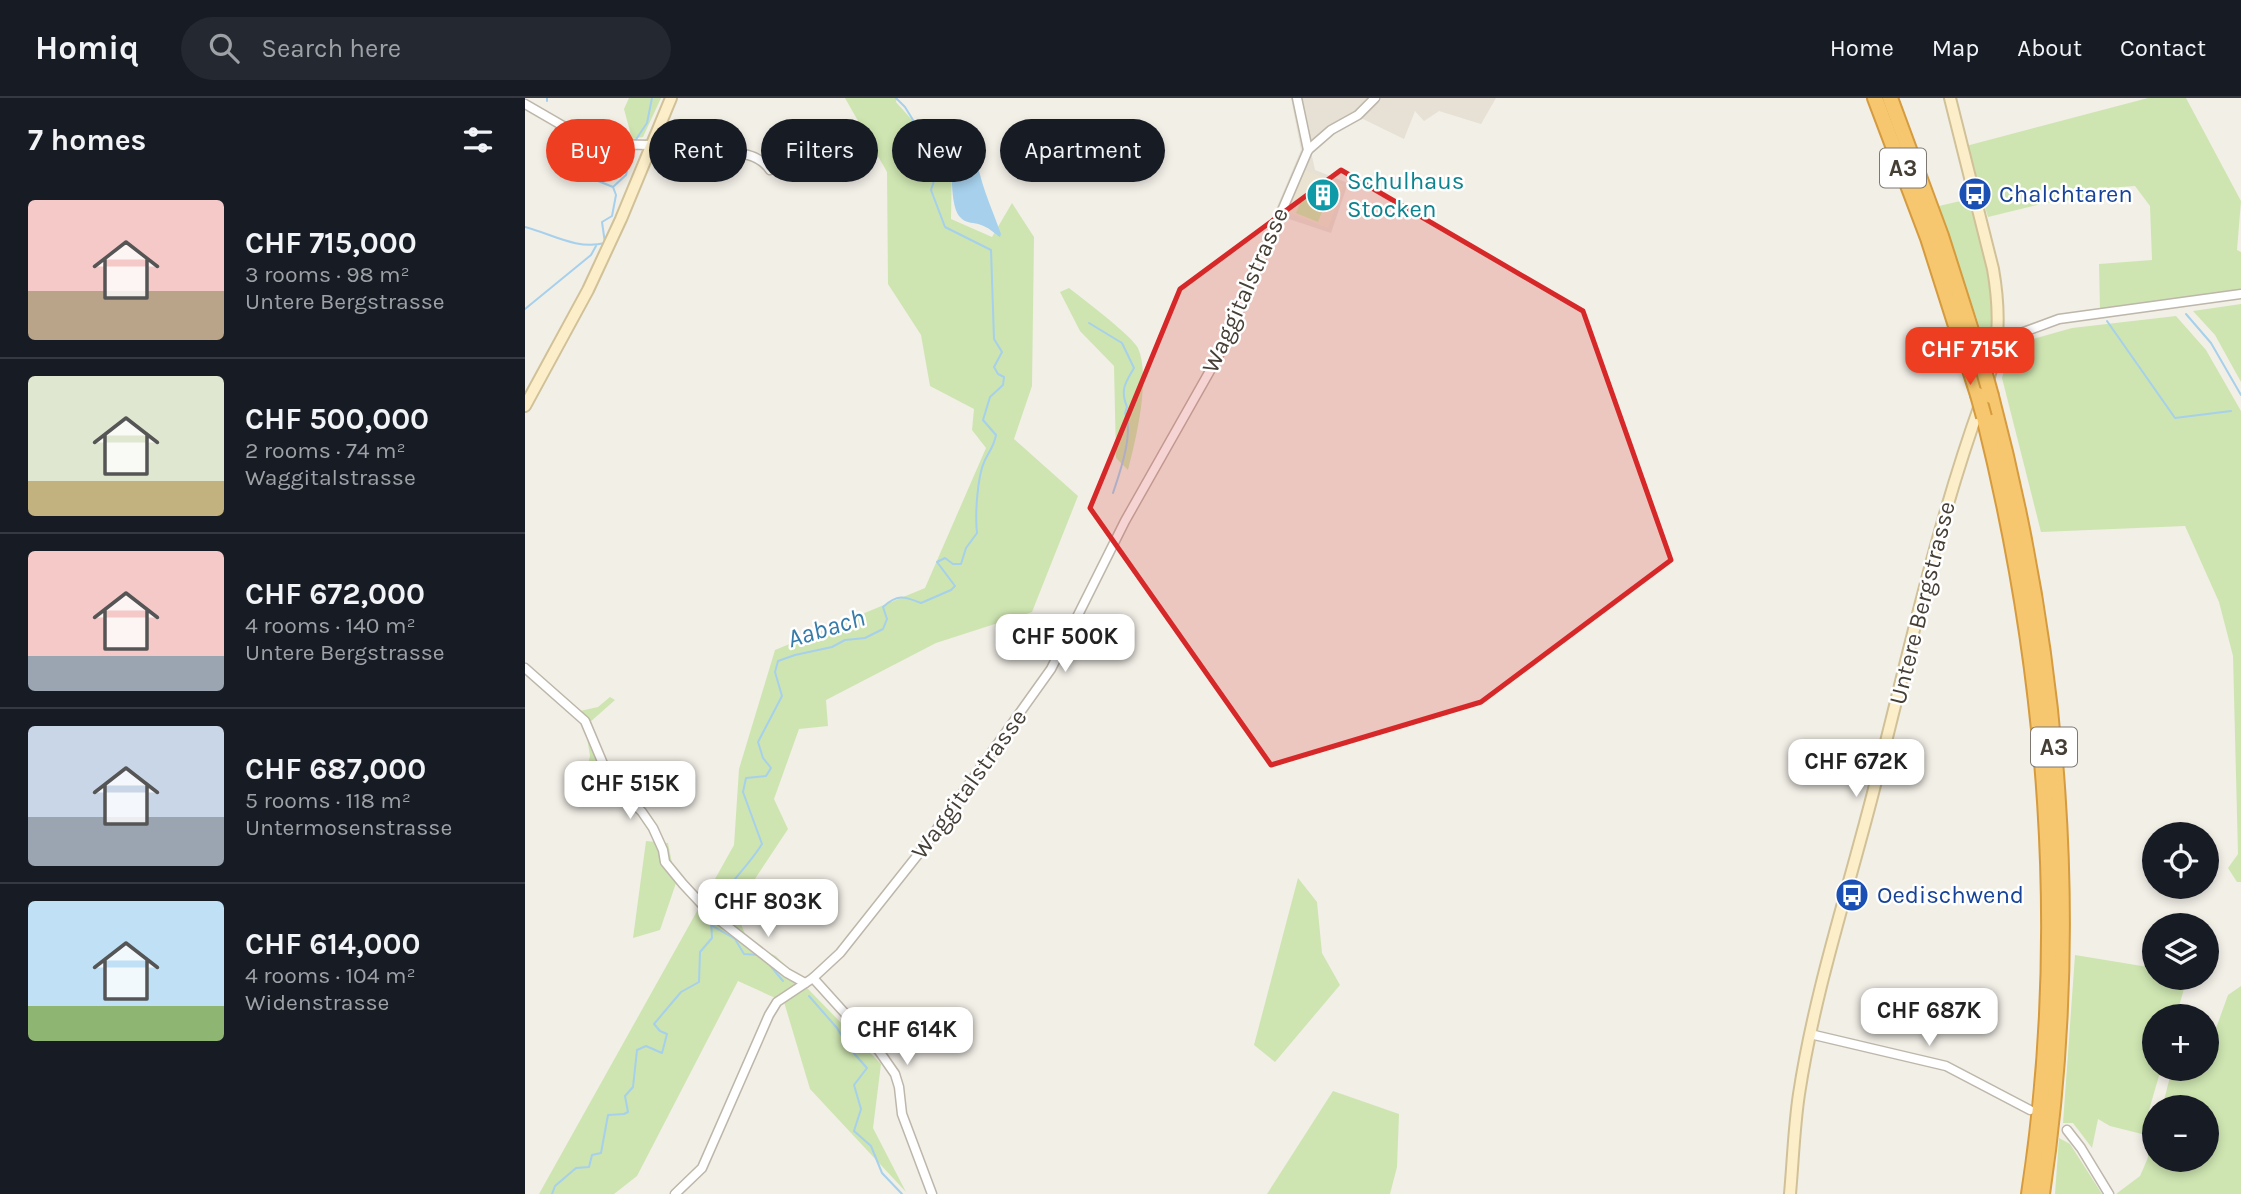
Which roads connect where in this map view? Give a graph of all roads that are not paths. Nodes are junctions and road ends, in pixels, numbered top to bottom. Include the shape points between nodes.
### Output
1 (671, 98) edge
2 (1297, 98) edge
3 (1375, 98) edge
4 (1875, 98) edge
5 (1890, 98) edge
6 (1950, 98) edge
7 (525, 104) edge
8 (663, 119) edge
9 (649, 143) edge
10 (1308, 150) junction
11 (649, 152) edge
12 (2241, 294) edge
13 (1998, 337) junction
14 (1984, 395) junction
15 (525, 406) edge
16 (525, 668) edge
17 (814, 978) junction
18 (805, 983) junction
19 (1810, 1034) junction
20 (2030, 1110) dead end
21 (2067, 1130) dead end
22 (675, 1194) edge
23 (932, 1194) edge
24 (1790, 1194) edge
25 (2029, 1194) edge
26 (2042, 1194) edge
27 (2109, 1194) edge

1 - 8 main road
2 - 10 street
3 - 10 street, Waggitalstrasse
4 - 14 highway, A3
5 - 14 highway, A3, bridge via 1985,371
6 - 13 main road, Untere Bergstrasse via 1993,269
7 - 9 street via 589,141 602,145
10 - 17 street, Waggitalstrasse via 1224,346 1125,522 1051,669 924,846 840,953
11 - 15 main road via 588,290
12 - 13 street via 2059,319
13 - 19 main road, Untere Bergstrasse via 1935,544
14 - 25 highway, A3, bridge via 1984,417 2023,601 2046,806 2046,1018
14 - 26 highway, A3 via 2015,490 2034,586 2059,816 2060,1001
16 - 18 street via 585,721 609,778 648,820 665,862 713,915
17 - 18 street, Waggitalstrasse
17 - 23 street via 895,1074 902,1114
18 - 22 street, Waggitalstrasse via 777,1002 702,1168
19 - 20 street via 1946,1066
19 - 24 main road, Untere Bergstrasse
21 - 27 street

